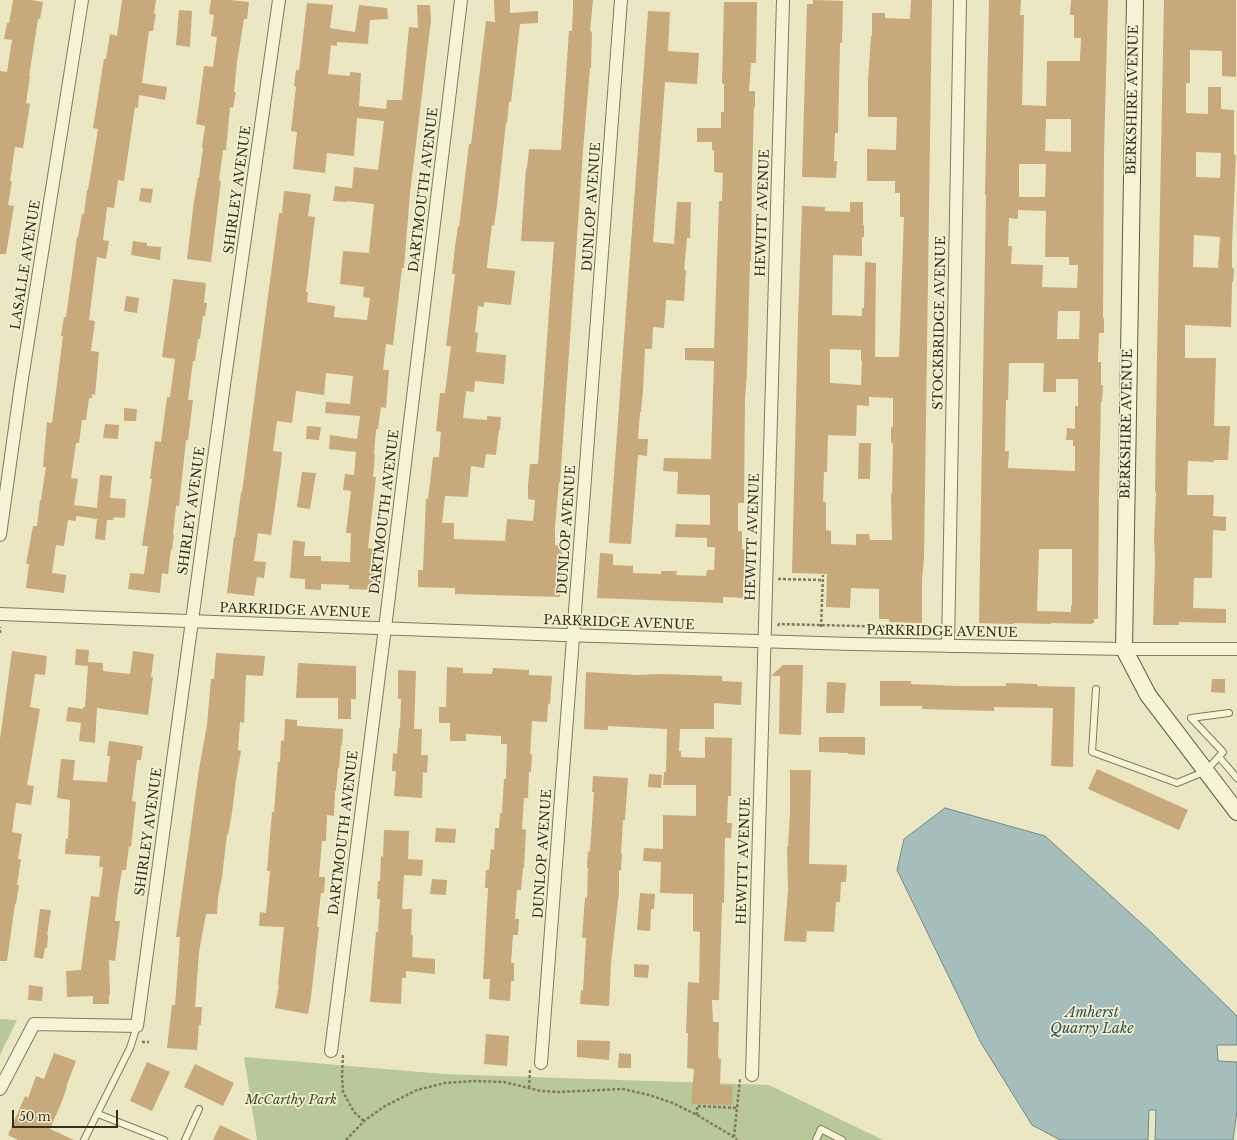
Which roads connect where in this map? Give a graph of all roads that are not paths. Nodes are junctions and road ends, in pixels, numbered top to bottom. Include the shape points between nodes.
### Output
1 (82, 0) edge
2 (279, 0) edge
3 (461, 0) edge
4 (622, 0) edge
5 (783, 0) edge
6 (960, 0) edge
7 (1135, 0) edge
8 (0, 535) edge
9 (0, 614) edge
10 (192, 621) junction
11 (384, 628) junction
12 (573, 636) junction
13 (764, 641) junction
14 (948, 646) junction
15 (1124, 649) junction
16 (1237, 649) edge
17 (1096, 689) dead end
18 (1229, 713) dead end
19 (1218, 757) junction
20 (1206, 771) junction
21 (1237, 778) edge
22 (1237, 812) edge
23 (137, 1026) junction
24 (331, 1051) dead end
25 (542, 1063) dead end
26 (746, 1075) road end
27 (0, 1089) edge
28 (200, 1109) dead end
29 (98, 1114) junction
30 (84, 1140) edge
31 (164, 1140) edge
32 (185, 1140) edge
33 (816, 1140) edge
34 (842, 1140) edge

1 - 8 street, LASALLE AVENUE via 22,377
2 - 10 street, SHIRLEY AVENUE
3 - 11 street, DARTMOUTH AVENUE
4 - 12 street, DUNLOP AVENUE
5 - 13 street, HEWITT AVENUE
6 - 14 street, STOCKBRIDGE AVENUE
7 - 15 street, BERKSHIRE AVENUE
9 - 10 street, PARKRIDGE AVENUE
10 - 11 street, PARKRIDGE AVENUE
10 - 23 street, SHIRLEY AVENUE
11 - 12 street, PARKRIDGE AVENUE
11 - 24 street, DARTMOUTH AVENUE
12 - 13 street, PARKRIDGE AVENUE
12 - 25 street, DUNLOP AVENUE
13 - 14 street, PARKRIDGE AVENUE
13 - 26 street, HEWITT AVENUE
14 - 15 street, PARKRIDGE AVENUE
15 - 16 street, PARKRIDGE AVENUE
15 - 20 street, BERKSHIRE AVENUE via 1148,696
17 - 20 lane via 1092,752 1178,784
18 - 19 lane via 1191,718 1223,752
19 - 20 lane
19 - 21 lane
20 - 22 street, BERKSHIRE AVENUE
23 - 27 street via 34,1024
23 - 29 lane via 130,1048
28 - 32 lane
29 - 30 lane
29 - 31 lane
33 - 34 lane via 821,1129

